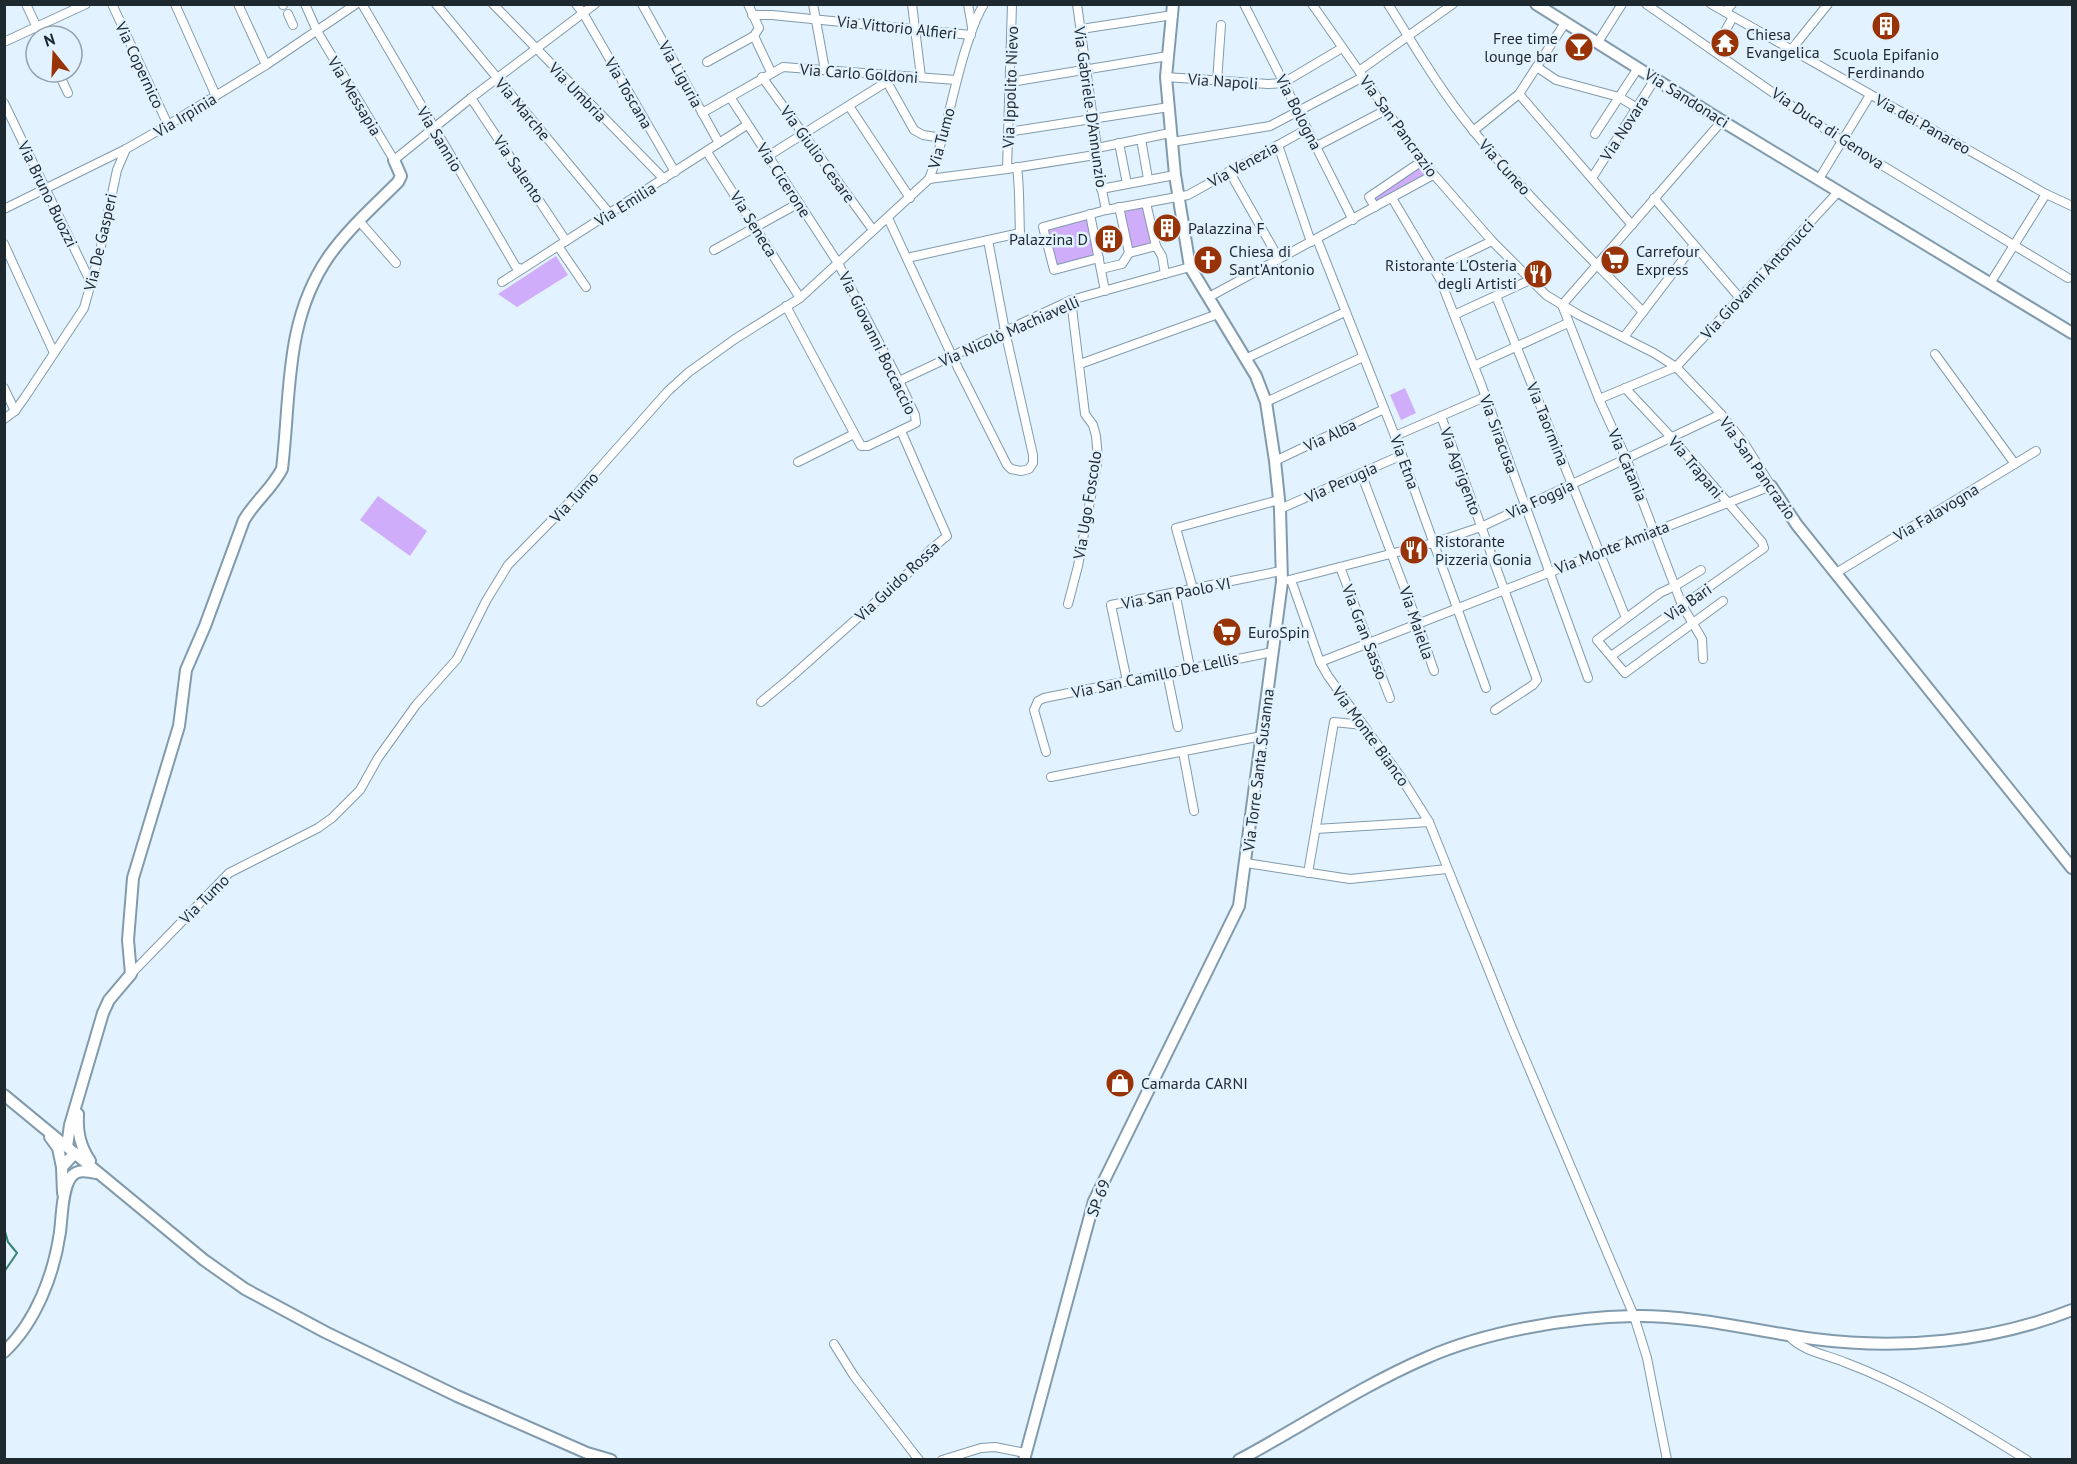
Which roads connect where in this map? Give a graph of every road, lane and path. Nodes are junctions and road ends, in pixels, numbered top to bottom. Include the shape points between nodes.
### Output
1 (26, 4) edge
2 (86, 4) edge
3 (112, 4) edge
4 (175, 4) edge
5 (238, 4) edge
6 (305, 4) edge
7 (356, 4) edge
8 (362, 4) edge
9 (436, 4) edge
10 (493, 4) edge
11 (576, 4) edge
12 (596, 4) edge
13 (642, 4) edge
14 (748, 4) edge
15 (813, 4) edge
16 (912, 4) edge
17 (968, 4) edge
18 (984, 4) edge
19 (1012, 4) edge
20 (1077, 4) edge
21 (1244, 4) edge
22 (1312, 4) edge
23 (1388, 4) edge
24 (1453, 4) edge
25 (1536, 4) edge
26 (1622, 4) edge
27 (1646, 4) edge
28 (1711, 4) edge
29 (1732, 4) edge
30 (1828, 4) edge
31 (1173, 10) edge
32 (1725, 12) junction
33 (288, 14) dead end
34 (583, 14) junction
35 (753, 15) junction
36 (1733, 17) junction
37 (815, 19) junction
38 (1565, 23) junction
39 (36, 24) edge
40 (43, 24) edge
41 (1221, 25) dead end
42 (915, 29) junction
43 (1081, 29) junction
44 (317, 31) junction
45 (971, 32) junction
46 (24, 33) edge
47 (753, 36) junction
48 (1408, 36) junction
49 (4, 42) edge
50 (301, 42) junction
51 (1598, 42) junction
52 (1342, 48) junction
53 (536, 49) junction
54 (1791, 50) junction
55 (1714, 51) junction
56 (1168, 56) junction
57 (707, 62) dead end
58 (266, 65) junction
59 (1537, 67) junction
60 (1638, 68) junction
61 (825, 70) junction
62 (1086, 70) junction
63 (771, 72) junction
64 (1361, 74) junction
65 (896, 76) junction
66 (762, 77) junction
67 (921, 77) junction
68 (1166, 77) junction
69 (497, 79) junction
70 (1656, 79) junction
71 (956, 80) junction
72 (887, 82) junction
73 (1011, 82) junction
74 (1217, 82) junction
75 (1283, 83) junction
76 (64, 84) edge
77 (68, 93) dead end
78 (1519, 94) junction
79 (1870, 95) junction
80 (216, 96) junction
81 (730, 96) junction
82 (1619, 97) junction
83 (471, 98) junction
84 (4, 103) edge
85 (849, 106) junction
86 (1169, 107) junction
87 (1637, 108) junction
88 (1386, 110) junction
89 (1298, 111) junction
90 (702, 113) junction
91 (1093, 118) junction
92 (1722, 121) junction
93 (168, 125) junction
94 (747, 125) junction
95 (434, 128) junction
96 (1308, 129) junction
97 (1473, 131) junction
98 (1008, 132) junction
99 (1595, 134) dead end
100 (804, 135) junction
101 (942, 138) junction
102 (1171, 138) junction
103 (1141, 139) junction
104 (1842, 141) junction
105 (719, 143) junction
106 (1119, 143) junction
107 (1278, 145) junction
108 (1317, 146) junction
109 (126, 149) junction
110 (1096, 151) junction
111 (707, 152) junction
112 (768, 156) junction
113 (394, 160) junction
114 (1422, 161) junction
115 (1017, 167) junction
116 (1007, 169) junction
117 (1229, 171) junction
118 (675, 172) junction
119 (1175, 175) junction
120 (1433, 175) junction
121 (1592, 178) junction
122 (664, 179) junction
123 (929, 179) junction
124 (1148, 179) junction
125 (1820, 179) junction
126 (1127, 184) junction
127 (46, 189) junction
128 (1101, 189) junction
129 (1839, 191) junction
130 (2046, 194) junction
131 (1179, 197) junction
132 (910, 198) junction
133 (1392, 198) junction
134 (1654, 198) junction
135 (1146, 202) junction
136 (799, 204) junction
137 (2073, 206) edge
138 (1119, 207) junction
139 (1375, 207) junction
140 (4, 209) edge
141 (1106, 210) junction
142 (610, 214) junction
143 (1090, 214) junction
144 (888, 218) junction
145 (1353, 220) junction
146 (360, 222) junction
147 (1632, 225) junction
148 (756, 228) junction
149 (873, 231) junction
150 (988, 240) junction
151 (566, 241) junction
152 (1314, 241) junction
153 (1492, 241) junction
154 (4, 244) edge
155 (1694, 245) junction
156 (2014, 245) junction
157 (558, 246) junction
158 (1156, 246) junction
159 (714, 250) dead end
160 (1129, 253) junction
161 (907, 258) junction
162 (1099, 258) junction
163 (1279, 259) junction
164 (396, 263) dead end
165 (838, 263) junction
166 (1597, 264) junction
167 (1190, 267) junction
168 (522, 269) junction
169 (1101, 269) junction
170 (1434, 269) junction
171 (1165, 274) junction
172 (2068, 278) dead end
173 (1530, 280) junction
174 (502, 282) dead end
175 (1991, 282) junction
176 (92, 285) junction
177 (586, 287) dead end
178 (1105, 291) junction
179 (1209, 297) junction
180 (1496, 297) junction
181 (1739, 297) junction
182 (800, 298) junction
183 (1071, 300) junction
184 (1562, 305) junction
185 (786, 306) junction
186 (1345, 312) junction
187 (1643, 312) junction
188 (1218, 314) junction
189 (1454, 315) junction
190 (1568, 323) junction
191 (1005, 331) junction
192 (2073, 333) edge
193 (1623, 338) junction
194 (1516, 347) junction
195 (54, 353) junction
196 (1935, 354) dead end
197 (952, 356) junction
198 (1363, 357) junction
199 (1245, 359) junction
200 (1080, 364) junction
201 (1474, 366) junction
202 (1676, 367) junction
203 (899, 381) junction
204 (4, 388) edge
205 (1625, 388) junction
206 (1485, 397) junction
207 (1599, 399) junction
208 (1266, 402) junction
209 (1384, 409) junction
210 (15, 411) junction
211 (1721, 414) junction
212 (1441, 417) junction
213 (4, 419) edge
214 (901, 431) junction
215 (854, 434) junction
216 (1395, 436) junction
217 (1671, 437) junction
218 (2036, 452) dead end
219 (1402, 455) junction
220 (1626, 458) junction
221 (1275, 461) junction
222 (798, 462) dead end
223 (2015, 464) junction
224 (1361, 473) junction
225 (1572, 484) junction
226 (1771, 486) junction
227 (1726, 502) junction
228 (1280, 504) junction
229 (1526, 507) junction
230 (1481, 527) junction
231 (1654, 530) junction
232 (1433, 543) junction
233 (1764, 548) joint
234 (1600, 552) junction
235 (1391, 553) junction
236 (1340, 567) junction
237 (1701, 570) dead end
238 (1550, 571) junction
239 (1284, 573) junction
240 (1836, 573) junction
241 (1675, 586) junction
242 (1193, 589) junction
243 (1505, 589) junction
244 (1176, 592) junction
245 (1723, 601) dead end
246 (1068, 604) dead end
247 (1682, 605) junction
248 (1457, 609) junction
249 (1626, 618) junction
250 (1418, 624) junction
251 (1692, 624) junction
252 (1370, 643) junction
253 (1273, 652) junction
254 (1611, 656) junction
255 (1703, 659) dead end
256 (1320, 662) junction
257 (1190, 668) junction
258 (1434, 671) dead end
259 (1167, 673) junction
260 (1588, 678) dead end
261 (1127, 681) junction
262 (1486, 688) dead end
263 (1390, 698) dead end
264 (761, 702) dead end
265 (1495, 710) dead end
266 (1363, 725) junction
267 (1178, 727) dead end
268 (1262, 736) junction
269 (1046, 752) dead end
270 (1183, 752) junction
271 (1051, 777) dead end
272 (1194, 812) dead end
273 (1429, 822) junction
274 (1316, 829) junction
275 (1246, 863) junction
276 (2073, 868) edge
277 (1447, 869) junction
278 (1308, 873) junction
279 (1216, 953) joint
280 (131, 974) junction
281 (4, 1095) edge
282 (38, 1123) junction
283 (74, 1127) junction
284 (71, 1150) junction
285 (62, 1167) junction
286 (99, 1174) junction
287 (70, 1179) junction
288 (64, 1202) junction
289 (2073, 1310) edge
290 (1634, 1316) junction
291 (1790, 1335) junction
292 (834, 1344) dead end
293 (4, 1352) edge
294 (1024, 1456) edge
295 (611, 1460) edge
296 (919, 1460) edge
297 (942, 1460) edge
298 (1239, 1460) edge
299 (1667, 1460) edge
300 (2027, 1460) edge

1 - 39 street
2 - 40 street
3 - 93 street, Via Copernico
4 - 80 street
5 - 58 street
6 - 44 street, Via Messapia
7 - 44 street, Via Irpinia
8 - 95 street, Via Sannio
9 - 69 street, Via Marche
10 - 53 street, Via Umbria
11 - 34 street, Via Toscana
12 - 34 street
13 - 90 street, Via Liguria
14 - 35 street
15 - 37 street
16 - 42 street
17 - 45 street
18 - 45 street, Via Tumo
19 - 73 street, Via Ippolito Nievo
20 - 43 street, Via Gabriele D'Annunzio
21 - 75 street, Via Bologna
22 - 52 street, Via San Pancrazio
23 - 48 street, Via Cuneo
24 - 48 street
25 - 38 main road, Via Sandonaci
26 - 51 street
27 - 55 street, Via Duca di Genova
28 - 32 street, Via dei Panareo
29 - 32 street
30 - 54 street
31 - 43 street
31 - 56 main road, Via Torre Santa Susanna
32 - 36 street, Via dei Panareo
33 - 50 street
34 - 53 street
34 - 118 street, Via Toscana
35 - 37 street, Via Vittorio Alfieri
35 - 47 street via 759,28
36 - 54 street, Via dei Panareo
36 - 55 street
37 - 42 street, Via Vittorio Alfieri
37 - 61 street
38 - 51 main road, Via Sandonaci
38 - 59 street
41 - 74 street
42 - 45 street, Via Vittorio Alfieri
42 - 67 street
43 - 62 street, Via Gabriele D'Annunzio
44 - 50 street, Via Irpinia
44 - 113 street, Via Messapia
45 - 71 street, Via Tumo
46 - 49 street
47 - 57 street
47 - 63 street
48 - 64 street
48 - 97 street, Via Cuneo
50 - 58 street, Via Irpinia
51 - 60 main road, Via Sandonaci
52 - 64 street, Via San Pancrazio
52 - 75 street, Via Napoli
53 - 69 street
53 - 122 street, Via Umbria
54 - 79 street, Via dei Panareo
55 - 104 street, Via Duca di Genova
56 - 62 street
56 - 68 main road, Via Torre Santa Susanna
58 - 80 street, Via Irpinia
59 - 78 street
59 - 82 street via 1556,80
60 - 70 main road, Via Sandonaci
60 - 82 street
61 - 63 street, Via Carlo Goldoni via 783,67
61 - 65 street, Via Carlo Goldoni
62 - 73 street
62 - 91 street, Via Gabriele D'Annunzio
63 - 66 street, Via Carlo Goldoni
64 - 88 street, Via San Pancrazio
64 - 89 street
65 - 67 street, Via Carlo Goldoni
65 - 72 street
66 - 81 street, Via Carlo Goldoni
66 - 100 street, Via Giulio Cesare
67 - 71 street, Via Carlo Goldoni
68 - 74 street, Via Napoli
68 - 86 main road, Via Torre Santa Susanna
69 - 83 street
69 - 142 street, Via Marche
70 - 87 street, Via Novara
70 - 92 main road, Via Sandonaci
71 - 101 street, Via Tumo
72 - 85 street
72 - 101 street via 914,130
73 - 98 street, Via Ippolito Nievo
74 - 75 street, Via Napoli
75 - 89 street, Via Bologna
76 - 77 street
78 - 97 street
78 - 121 street
79 - 104 street
79 - 130 street, Via dei Panareo
80 - 93 street, Via Irpinia
81 - 90 street, Via Carlo Goldoni
81 - 94 street, Via Cicerone
82 - 87 street
82 - 99 street
83 - 95 street
83 - 151 street, Via Salento
84 - 127 street, Via Bruno Buozzi
85 - 100 street
85 - 132 street
86 - 91 street
86 - 102 main road, Via Torre Santa Susanna
87 - 121 street, Via Novara
88 - 108 street
88 - 114 street, Via San Pancrazio
89 - 96 street, Via Bologna
89 - 102 street via 1262,128
90 - 105 street, Via Liguria
91 - 98 street
91 - 110 street, Via Gabriele D'Annunzio
92 - 125 main road, Via Sandonaci
92 - 134 street
93 - 109 street, Via Irpinia
94 - 105 street, Via Emilia
94 - 112 street, Via Cicerone
95 - 113 street
95 - 168 street, Via Sannio via 516,267
96 - 107 street, Via Venezia
96 - 108 street, Via Bologna
97 - 166 street, Via Cuneo
98 - 116 street, Via Ippolito Nievo
100 - 112 street
100 - 149 street, Via Giulio Cesare
101 - 123 street, Via Tumo
102 - 103 street
102 - 119 main road, Via Torre Santa Susanna
103 - 106 street
103 - 124 street
104 - 125 street
104 - 156 street, Via Duca di Genova
105 - 111 street, Via Emilia
106 - 110 street
106 - 126 street
107 - 117 street, Via Venezia
107 - 152 street, Via Etna
108 - 145 street, Via Bologna
109 - 127 street, Via Irpinia
109 - 176 street, Via De Gasperi via 117,170
110 - 115 street
110 - 128 street, Via Gabriele D'Annunzio
111 - 118 street, Via Emilia
111 - 148 street, Via Seneca
112 - 136 street, Via Cicerone
113 - 146 main road via 401,176 398,182
114 - 120 street, Via San Pancrazio
114 - 139 street via 1369,197
115 - 116 street
115 - 150 street via 1020,233
116 - 123 street
117 - 131 street, Via Venezia
117 - 163 street
118 - 122 street, Via Emilia
119 - 124 street
119 - 131 main road, Via Torre Santa Susanna
120 - 133 street
120 - 153 street, Via San Pancrazio
121 - 147 street
122 - 142 street, Via Emilia
123 - 132 street, Via Tumo
124 - 126 street
125 - 129 main road, Via Sandonaci
126 - 128 street
127 - 140 street, Via Irpinia
127 - 176 street, Via Bruno Buozzi
128 - 141 street, Via Gabriele D'Annunzio
129 - 175 main road, Via Sandonaci
129 - 181 street, Via Giovanni Antonucci
130 - 137 street, Via dei Panareo
130 - 156 street
131 - 135 street, Via Venezia
131 - 167 main road, Via Torre Santa Susanna
132 - 144 street, Via Tumo
133 - 139 street
133 - 170 street, Via Siracusa
134 - 147 street
134 - 155 street
135 - 138 street, Via Venezia
135 - 158 street
136 - 148 street
136 - 165 street, Via Cicerone
138 - 141 street, Via Venezia
138 - 160 street
139 - 145 street
141 - 143 street, Via Venezia
142 - 151 street, Via Emilia
143 - 162 street
143 - 162 street, Via Venezia via 1043,227 1054,270
144 - 149 street, Via Tumo
144 - 161 street
145 - 152 street
146 - 164 street
146 - 280 main road via 330,255 303,304 294,338 282,469 244,520 186,670 178,726 133,878 128,940
147 - 166 street
148 - 159 street
148 - 182 street, Via Seneca
149 - 165 street, Via Tumo
150 - 161 street
150 - 191 street
151 - 157 street, Via Emilia
152 - 163 street
152 - 186 street, Via Etna
153 - 170 street
153 - 173 street, Via San Pancrazio
154 - 195 street
155 - 181 street
155 - 187 street
156 - 172 street
156 - 175 street
157 - 168 street, Via Emilia
157 - 177 street
158 - 160 street
158 - 171 street
160 - 169 street via 1122,264
161 - 197 street
162 - 169 street
163 - 179 street
165 - 182 street, Via Tumo
165 - 203 street, Via Giovanni Boccaccio
166 - 184 street
166 - 187 street, Via Cuneo
167 - 171 street, Via Nicolò Machiavelli
167 - 179 main road, Via Torre Santa Susanna
168 - 174 street, Via Emilia
169 - 178 street
170 - 189 street, Via Siracusa
171 - 178 street, Via Nicolò Machiavelli
173 - 180 street
173 - 184 street, Via San Pancrazio
175 - 192 main road, Via Sandonaci
176 - 195 street, Via De Gasperi via 84,308
178 - 183 street, Via Nicolò Machiavelli
179 - 188 main road, Via Torre Santa Susanna
180 - 189 street
180 - 194 street, Via Taormina
181 - 202 street, Via Giovanni Antonucci
182 - 185 street, Via Tumo
183 - 191 street, Via Nicolò Machiavelli
183 - 200 street, Via Ugo Foscolo
184 - 190 street, Via Catania
184 - 193 street, Via San Pancrazio
185 - 215 street
185 - 280 street, Via Tumo via 689,372 668,391 508,565 457,659 416,705 357,793 318,828 229,873
186 - 198 street, Via Etna
186 - 199 street
187 - 193 street
188 - 199 main road, Via Torre Santa Susanna
188 - 200 street
189 - 201 street, Via Siracusa
190 - 194 street
190 - 207 street, Via Catania
191 - 197 street, Via Nicolò Machiavelli
191 - 197 street via 1030,445 1033,463 1029,470 1011,469 1007,465
193 - 202 street, Via San Pancrazio
194 - 201 street
194 - 225 street, Via Taormina
195 - 210 street, Via De Gasperi
196 - 223 street
197 - 203 street, Via Nicolò Machiavelli
198 - 208 street
198 - 209 street, Via Etna
199 - 208 main road, Via Torre Santa Susanna
200 - 246 street, Via Ugo Foscolo via 1085,414 1093,425 1098,458
201 - 206 street, Via Siracusa
202 - 205 street
202 - 211 street, Via San Pancrazio
203 - 214 street, Via Giovanni Boccaccio via 916,419
204 - 210 street
205 - 207 street
205 - 217 street, Via Trapani
206 - 212 street
206 - 229 street, Via Siracusa
207 - 220 street, Via Catania
208 - 221 main road, Via Torre Santa Susanna
209 - 216 street, Via Etna
209 - 221 street, Via Alba
210 - 213 street, Via De Gasperi
211 - 217 street, Via Foggia
211 - 226 street, Via San Pancrazio
212 - 216 street
212 - 230 street, Via Agrigento
214 - 215 street via 868,446 861,446
214 - 264 street, Via Guido Rossa via 947,536
215 - 222 street
216 - 219 street, Via Etna
217 - 220 street, Via Foggia
217 - 227 street, Via Trapani
218 - 223 street, Via Falavogna
219 - 224 street, Via Perugia
219 - 232 street, Via Etna
220 - 225 street, Via Foggia
220 - 231 street, Via Catania
221 - 228 main road, Via Torre Santa Susanna
223 - 240 street, Via Falavogna
224 - 228 street, Via Perugia
224 - 235 street, Via Maiella
225 - 229 street, Via Foggia
225 - 234 street, Via Taormina
226 - 227 street, Via Monte Amiata
226 - 240 main road, Via San Pancrazio
227 - 231 street, Via Monte Amiata
227 - 233 street, Via Trapani
228 - 239 main road, Via Torre Santa Susanna
228 - 242 street, Via Perugia via 1176,528
229 - 230 street, Via Foggia
229 - 238 street, Via Siracusa
230 - 232 street, Via Foggia
230 - 243 street, Via Agrigento
231 - 234 street, Via Monte Amiata
231 - 241 street, Via Catania
232 - 235 street, Via Foggia
232 - 248 street, Via Etna
233 - 247 street, Via Bari
234 - 238 street, Via Monte Amiata
234 - 249 street, Via Taormina
235 - 236 street, Via Foggia
235 - 250 street, Via Maiella
236 - 239 street, Via Foggia
236 - 252 street, Via Gran Sasso
237 - 241 street, Via Bari
238 - 243 street, Via Monte Amiata
238 - 260 street, Via Siracusa
239 - 242 street, Via San Paolo VI
239 - 253 main road, Via Torre Santa Susanna
239 - 256 street, Via Monte Bianco
240 - 276 main road, Via San Pancrazio
241 - 247 street, Via Catania
241 - 249 street, Via Bari
242 - 244 street, Via San Paolo VI
243 - 248 street, Via Monte Amiata
243 - 265 street, Via Agrigento via 1537,680
244 - 257 street
244 - 261 street, Via San Paolo VI via 1111,605
245 - 251 street, Via Bari
247 - 251 street, Via Catania
247 - 254 street, Via Bari
248 - 250 street, Via Monte Amiata
248 - 262 street, Via Etna
249 - 254 street, Via Bari via 1597,640
250 - 252 street, Via Monte Amiata
250 - 258 street, Via Maiella
251 - 254 street, Via Bari via 1625,673
251 - 255 street, Via Catania via 1702,639
252 - 256 street, Via Monte Amiata
252 - 263 street, Via Gran Sasso
253 - 257 street, Via San Camillo De Lellis
253 - 268 main road, Via Torre Santa Susanna
256 - 266 street, Via Monte Bianco
257 - 259 street, Via San Camillo De Lellis
259 - 261 street, Via San Camillo De Lellis
259 - 267 street
261 - 269 street, Via San Camillo De Lellis via 1038,701 1034,710
266 - 273 street, Via Monte Bianco
266 - 274 street via 1334,722
268 - 270 street
268 - 275 main road, Via Torre Santa Susanna
270 - 271 street
270 - 272 street
273 - 274 street
273 - 277 street, Via Monte Bianco
274 - 278 street
275 - 278 street
275 - 279 main road, Via Torre Santa Susanna via 1239,906
277 - 278 street via 1350,879
277 - 290 street, Via Monte Bianco
279 - 294 main road, SP 69 via 1094,1201
280 - 283 main road via 102,1013
281 - 282 main road
282 - 283 main road via 56,1129
282 - 284 main road
282 - 285 main road via 58,1148
283 - 284 main road
283 - 286 main road
284 - 285 main road
284 - 286 main road
284 - 287 main road via 75,1161
285 - 288 main road
286 - 287 main road via 76,1172
286 - 295 main road via 222,1274 272,1305 457,1396
287 - 288 main road
288 - 293 main road via 52,1268 40,1300 29,1323
289 - 291 main road via 2002,1332 1952,1340 1869,1343
290 - 291 main road
290 - 298 main road via 1525,1329 1443,1351 1360,1391
290 - 299 street, Via Monte Bianco via 1647,1358
291 - 300 street via 1803,1346 1862,1368 1920,1397
292 - 296 street
294 - 297 street via 996,1447

